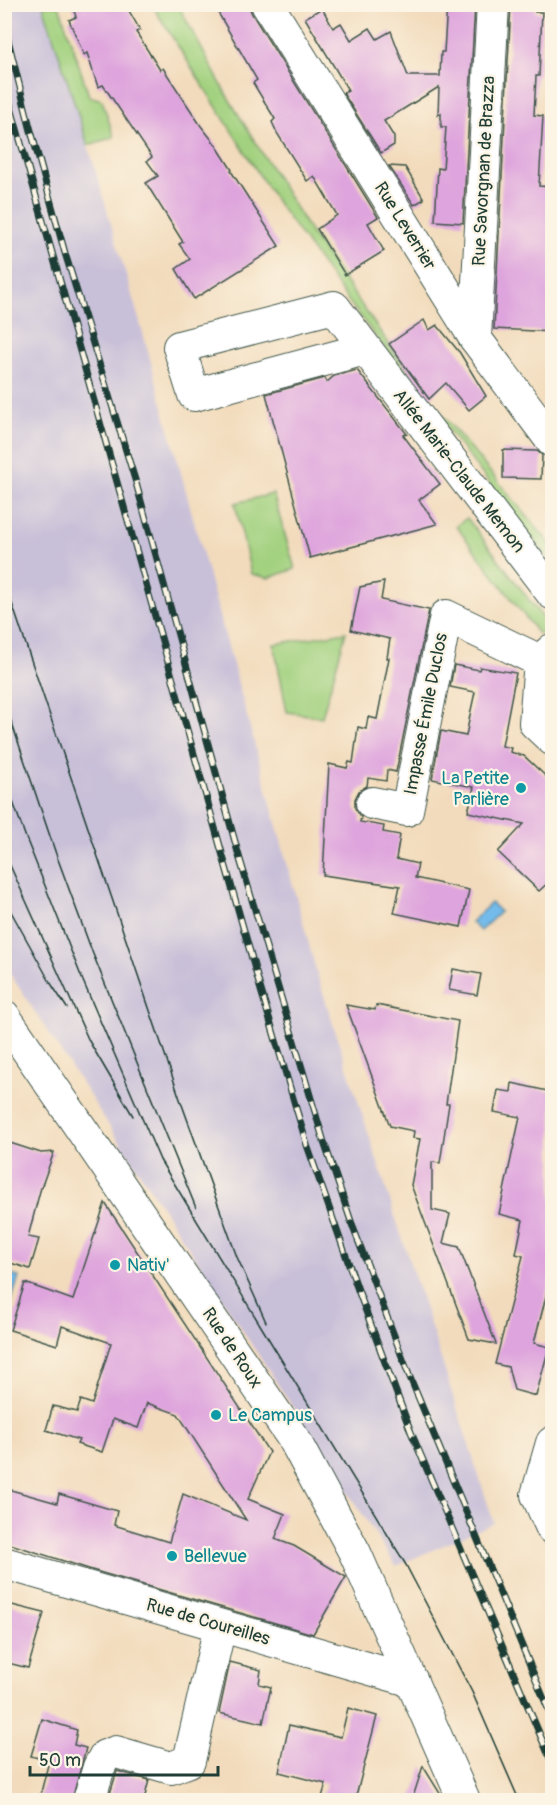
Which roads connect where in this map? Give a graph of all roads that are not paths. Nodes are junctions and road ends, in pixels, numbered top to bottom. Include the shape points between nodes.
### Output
1 (267, 4) edge
2 (493, 4) edge
3 (478, 269) junction
4 (439, 280) junction
5 (475, 338) junction
6 (365, 349) junction
7 (552, 441) edge
8 (552, 593) edge
9 (546, 656) edge
10 (552, 739) edge
11 (372, 803) dead end
12 (4, 1016) edge
13 (552, 1443) edge
14 (552, 1528) edge
15 (4, 1563) edge
16 (220, 1626) junction
17 (411, 1681) junction
18 (89, 1800) edge
19 (464, 1800) edge

1 - 4 street, Rue Leverrier
2 - 3 street, Rue Savorgnan de Brazza
3 - 4 street
3 - 5 street, Rue Savorgnan de Brazza
4 - 5 street, Rue Leverrier
5 - 7 street, Rue Leverrier
6 - 6 street, Allée Marie-Claude Memon via 194,395 179,347 334,307
6 - 8 street, Allée Marie-Claude Memon
9 - 10 street via 535,723
9 - 11 street, Impasse Émile Duclos via 446,616 407,810
12 - 17 street, Rue de Roux via 295,1441 355,1552
13 - 14 street via 537,1495
15 - 16 street, Rue de Coureilles
16 - 17 street, Rue de Coureilles
16 - 18 street via 189,1761 171,1768 116,1752 105,1756
17 - 19 street, Rue de Roux

